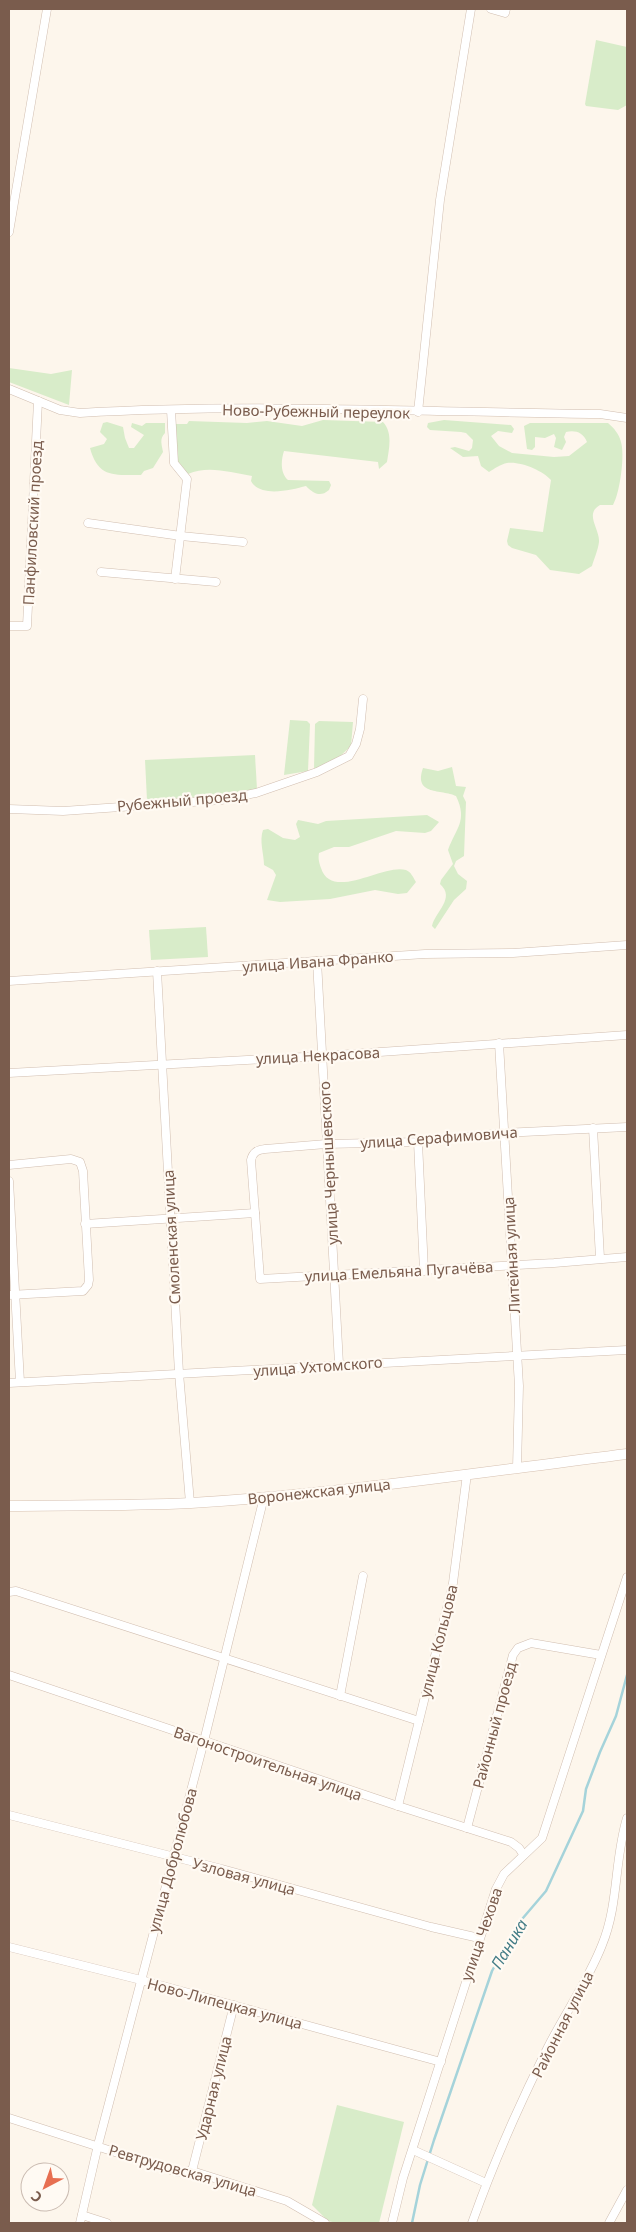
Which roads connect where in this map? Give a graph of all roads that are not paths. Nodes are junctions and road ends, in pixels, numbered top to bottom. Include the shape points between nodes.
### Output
1 (47, 9) edge
2 (471, 9) edge
3 (491, 9) edge
4 (506, 9) edge
5 (9, 232) edge
6 (9, 389) edge
7 (38, 401) junction
8 (171, 410) junction
9 (418, 412) junction
10 (627, 418) edge
11 (88, 523) dead end
12 (182, 536) junction
13 (242, 542) dead end
14 (101, 572) dead end
15 (175, 579) junction
16 (216, 582) dead end
17 (9, 626) edge
18 (362, 699) dead end
19 (9, 809) edge
20 (627, 945) edge
21 (317, 961) junction
22 (157, 971) junction
23 (9, 981) edge
24 (627, 1035) edge
25 (499, 1043) junction
26 (322, 1056) junction
27 (162, 1064) junction
28 (9, 1073) edge
29 (627, 1127) edge
30 (593, 1128) junction
31 (503, 1133) junction
32 (418, 1142) junction
33 (326, 1144) junction
34 (9, 1165) edge
35 (9, 1181) edge
36 (255, 1213) junction
37 (170, 1219) junction
38 (85, 1224) junction
39 (627, 1257) edge
40 (600, 1258) junction
41 (511, 1266) junction
42 (424, 1271) junction
43 (334, 1274) junction
44 (12, 1295) edge
45 (627, 1350) edge
46 (516, 1355) junction
47 (339, 1364) junction
48 (178, 1374) junction
49 (20, 1382) junction
50 (9, 1383) edge
51 (627, 1454) edge
52 (517, 1468) junction
53 (467, 1474) junction
54 (264, 1497) junction
55 (190, 1503) junction
56 (9, 1506) edge
57 (363, 1576) dead end
58 (627, 1577) edge
59 (9, 1592) edge
60 (601, 1655) junction
61 (223, 1660) junction
62 (9, 1675) edge
63 (340, 1696) junction
64 (419, 1721) junction
65 (204, 1741) junction
66 (398, 1806) junction
67 (9, 1815) edge
68 (627, 1818) edge
69 (467, 1828) junction
70 (522, 1854) junction
71 (172, 1858) junction
72 (479, 1938) junction
73 (9, 1947) edge
74 (141, 1980) junction
75 (234, 2005) junction
76 (441, 2062) junction
77 (9, 2118) edge
78 (98, 2145) junction
79 (413, 2150) junction
80 (192, 2171) junction
81 (486, 2184) junction
82 (627, 2190) edge
83 (81, 2219) edge
84 (107, 2223) edge
85 (325, 2223) edge
86 (392, 2223) edge
87 (472, 2223) edge
88 (609, 2223) edge

1 - 5 street
2 - 9 street via 440,200
3 - 4 street via 505,13
6 - 7 street, Ново-Рубежный переулок
7 - 8 street, Ново-Рубежный переулок via 60,410 80,412
7 - 17 street, Панфиловский проезд via 27,626
8 - 9 street, Ново-Рубежный переулок via 294,408
8 - 12 street via 174,464 187,479
9 - 10 street, Ново-Рубежный переулок via 600,414
11 - 12 street
12 - 13 street
12 - 15 street
14 - 15 street
15 - 16 street
18 - 19 street, Рубежный проезд via 360,729 349,756 317,772 256,794 221,800 63,811
20 - 21 street, улица Ивана Франко
21 - 22 street, улица Ивана Франко
21 - 26 street, улица Чернышевского
22 - 23 street, улица Ивана Франко
22 - 27 street, Смоленская улица
24 - 25 street, улица Некрасова
25 - 26 street, улица Некрасова
25 - 31 street, Литейная улица
26 - 27 street, улица Некрасова
26 - 33 street, улица Чернышевского
27 - 28 street, улица Некрасова
27 - 37 street, Смоленская улица
29 - 30 street, улица Серафимовича
30 - 31 street, улица Серафимовича
30 - 40 street
31 - 32 street, улица Серафимовича
31 - 41 street, Литейная улица
32 - 33 street, улица Серафимовича
32 - 42 street
33 - 36 street, улица Серафимовича via 258,1150 253,1154
33 - 43 street, улица Чернышевского
34 - 38 street via 71,1159 80,1162
35 - 44 street
36 - 37 street
36 - 43 street, улица Емельяна Пугачёва via 260,1279
37 - 38 street
37 - 48 street, Смоленская улица
38 - 44 street via 86,1288 82,1291
39 - 40 street, улица Емельяна Пугачёва
40 - 41 street, улица Емельяна Пугачёва
41 - 42 street, улица Емельяна Пугачёва
41 - 46 street, Литейная улица
42 - 43 street, улица Емельяна Пугачёва
43 - 47 street, улица Чернышевского
44 - 49 street
45 - 46 street, улица Ухтомского
46 - 47 street, улица Ухтомского
46 - 52 street, Литейная улица via 520,1425
47 - 48 street, улица Ухтомского
48 - 49 street, улица Ухтомского
48 - 55 street, Смоленская улица
49 - 50 street, улица Ухтомского
51 - 52 street, Воронежская улица
52 - 53 street, Воронежская улица
53 - 54 street, Воронежская улица
53 - 64 street, улица Кольцова via 453,1583
54 - 55 street, Воронежская улица
54 - 61 street, улица Добролюбова
55 - 56 street, Воронежская улица
57 - 63 street
58 - 60 street, улица Чехова
59 - 61 street via 16,1591
60 - 69 street, Районный проезд via 531,1642 518,1648 513,1655
60 - 70 street, улица Чехова via 542,1838
61 - 63 street
61 - 65 street, улица Добролюбова
62 - 65 street, Вагоностроительная улица
63 - 64 street
64 - 66 street, улица Кольцова
65 - 66 street, Вагоностроительная улица
65 - 71 street, улица Добролюбова
66 - 69 street, Вагоностроительная улица
67 - 71 street, Узловая улица
68 - 81 street, Районная улица via 620,1844 611,1919 602,1946 548,2048
69 - 70 street, Вагоностроительная улица via 511,1842
70 - 72 street, улица Чехова via 496,1888
71 - 72 street, Узловая улица
71 - 74 street, улица Добролюбова
72 - 76 street, улица Чехова
73 - 74 street, Ново-Липецкая улица
74 - 75 street, Ново-Липецкая улица
74 - 78 street, улица Добролюбова
75 - 76 street, Ново-Липецкая улица
75 - 80 street, Ударная улица
76 - 79 street, улица Чехова
77 - 78 street, Ревтрудовская улица
78 - 80 street, Ревтрудовская улица via 177,2172
78 - 83 street, улица Добролюбова
79 - 81 street
79 - 86 street, улица Чехова
80 - 85 street, Ревтрудовская улица via 287,2200
81 - 87 street, Районная улица
82 - 88 street
83 - 84 street

